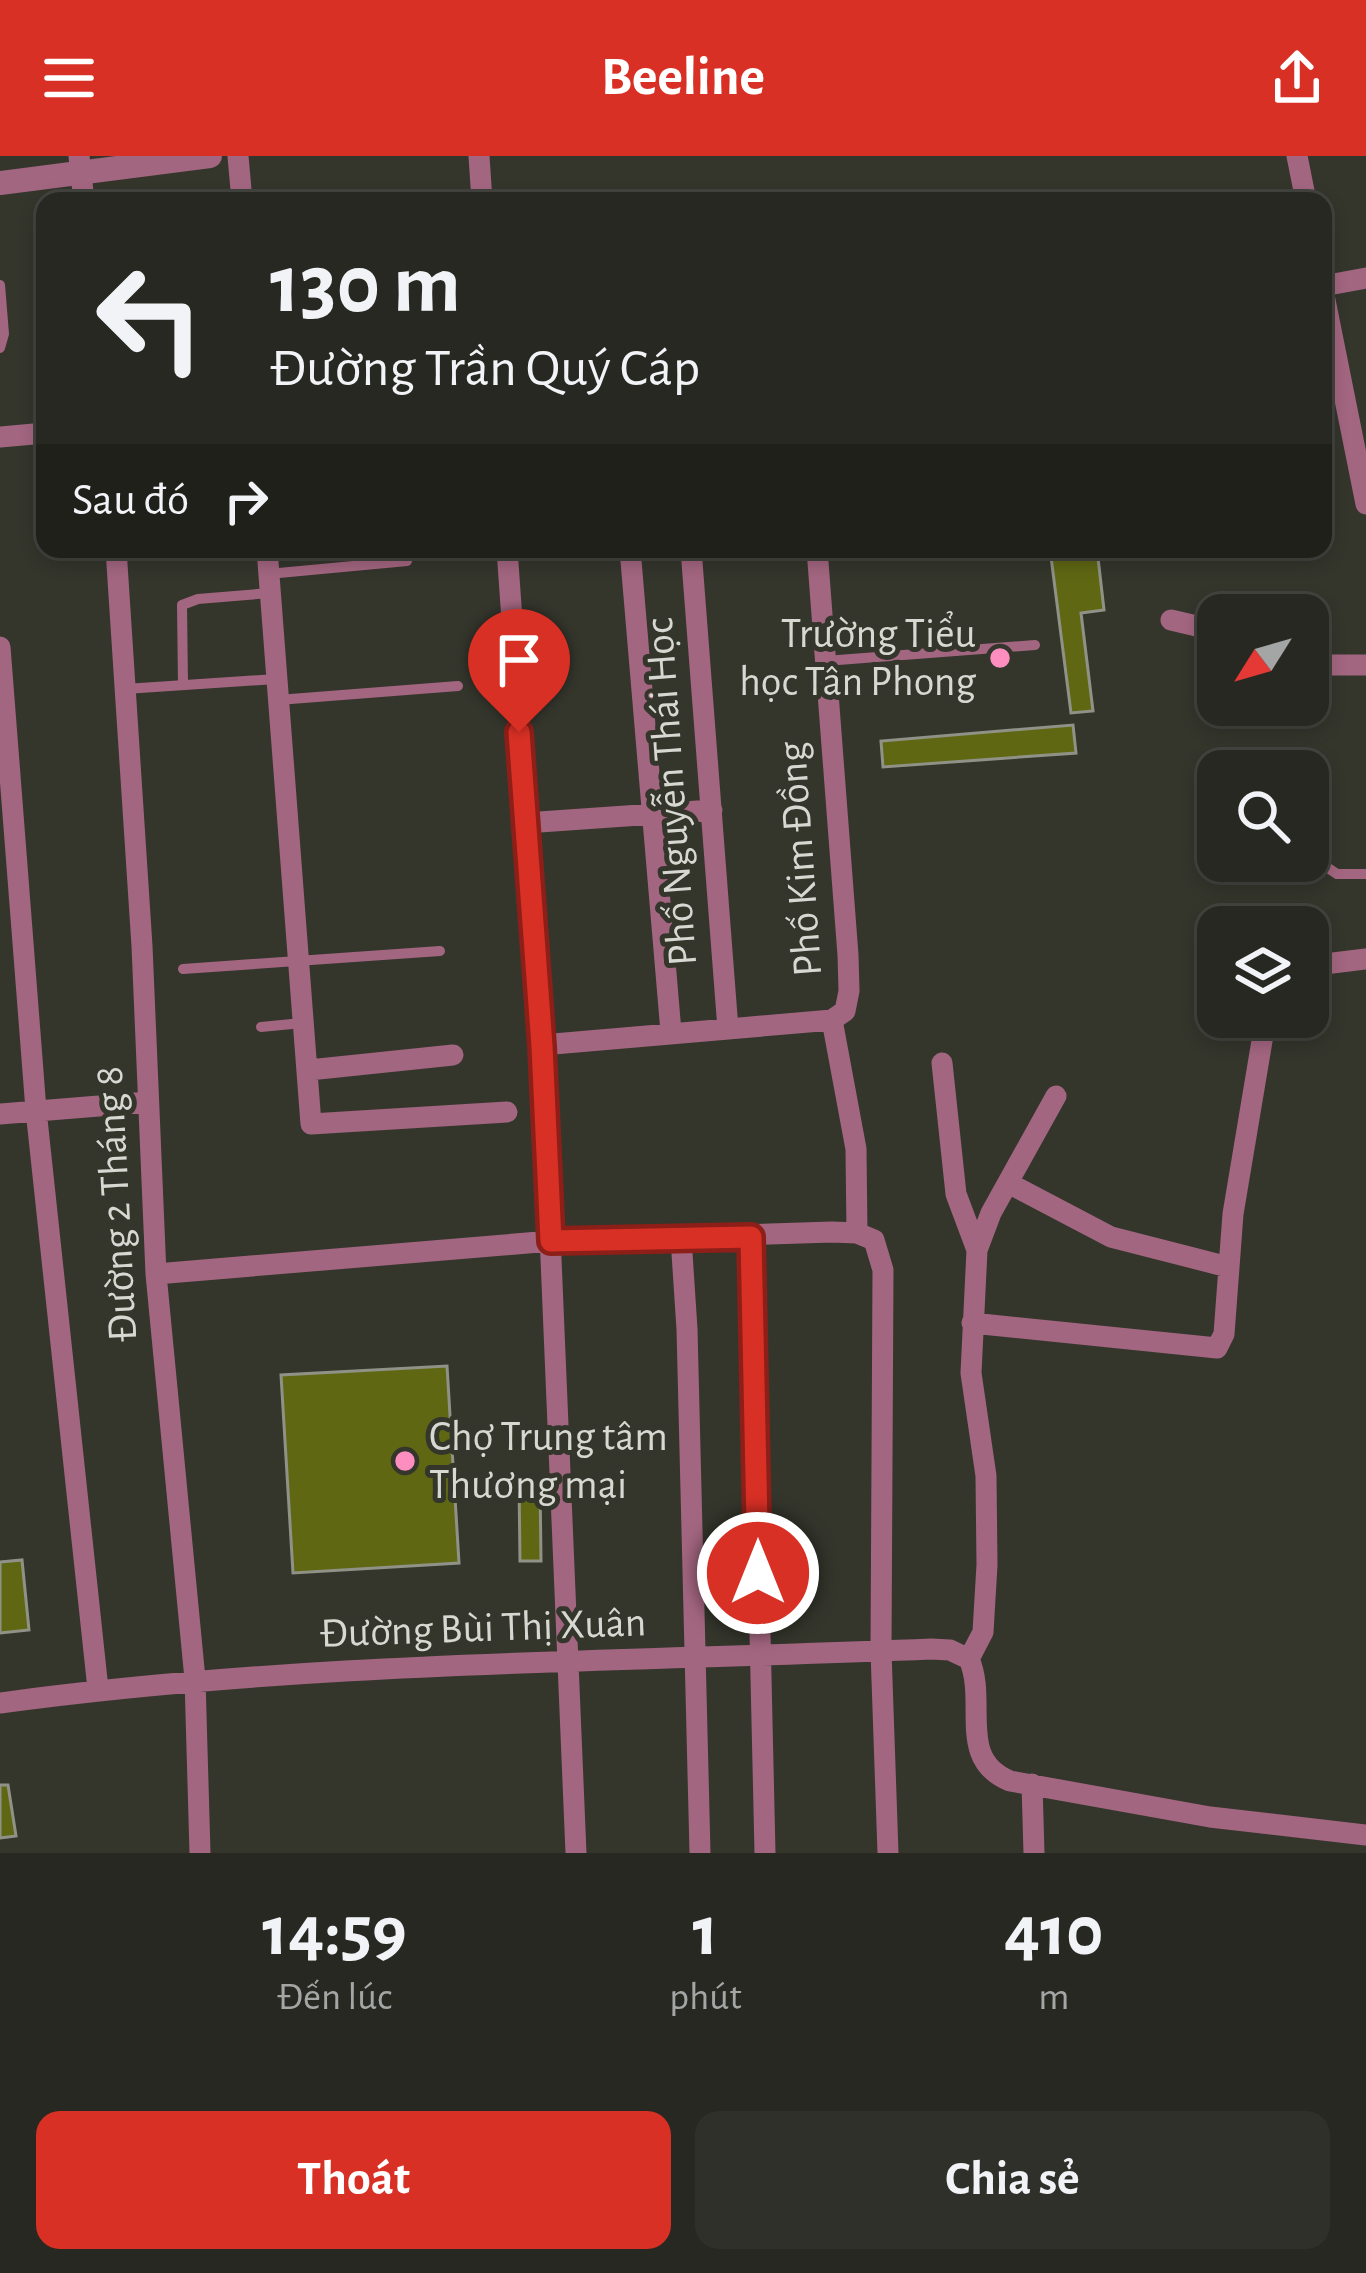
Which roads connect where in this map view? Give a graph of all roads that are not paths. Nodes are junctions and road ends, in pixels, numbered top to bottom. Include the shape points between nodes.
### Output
1 (210, 156) edge
2 (238, 156) edge
3 (479, 156) edge
4 (1297, 156) edge
5 (80, 164) edge
6 (0, 183) edge
7 (241, 192) edge
8 (481, 192) edge
9 (1304, 192) edge
10 (1366, 278) edge
11 (0, 285) edge
12 (1332, 286) edge
13 (1332, 333) edge
14 (0, 348) edge
15 (36, 434) edge
16 (0, 437) edge
17 (1366, 504) edge
18 (117, 558) edge
19 (268, 558) edge
20 (508, 558) edge
21 (631, 558) edge
22 (693, 558) edge
23 (818, 558) edge
24 (407, 561) dead end
25 (269, 584) junction
26 (1171, 620) dead end
27 (1197, 626) edge
28 (1035, 645) dead end
29 (0, 647) edge
30 (825, 661) junction
31 (1329, 664) edge
32 (1366, 664) edge
33 (183, 684) junction
34 (458, 686) dead end
35 (125, 689) junction
36 (277, 689) junction
37 (712, 810) junction
38 (652, 813) junction
39 (525, 823) junction
40 (1329, 869) edge
41 (1366, 874) edge
42 (440, 952) dead end
43 (1366, 959) edge
44 (299, 963) junction
45 (1329, 963) edge
46 (183, 969) dead end
47 (836, 1018) junction
48 (305, 1023) junction
49 (260, 1027) dead end
50 (728, 1029) junction
51 (671, 1032) junction
52 (1263, 1038) edge
53 (542, 1046) junction
54 (453, 1055) dead end
55 (942, 1063) dead end
56 (309, 1070) junction
57 (1056, 1096) dead end
58 (148, 1102) junction
59 (36, 1110) junction
60 (507, 1112) dead end
61 (0, 1114) edge
62 (1008, 1183) junction
63 (866, 1236) junction
64 (751, 1237) junction
65 (681, 1238) junction
66 (551, 1241) junction
67 (977, 1250) junction
68 (1228, 1267) junction
69 (156, 1274) junction
70 (972, 1323) junction
71 (880, 1651) junction
72 (758, 1658) junction
73 (969, 1659) junction
74 (695, 1660) junction
75 (570, 1662) junction
76 (195, 1679) junction
77 (98, 1689) junction
78 (0, 1703) edge
79 (1032, 1784) junction
80 (1366, 1835) edge
81 (200, 1853) edge
82 (576, 1853) edge
83 (700, 1853) edge
84 (765, 1853) edge
85 (888, 1853) edge
86 (1034, 1853) edge

1 - 5 street
2 - 7 street
3 - 8 street
4 - 9 street
5 - 6 street
10 - 12 street
11 - 14 lane
13 - 17 street
15 - 16 street
18 - 35 street, Đường 2 Tháng 8
19 - 25 street
20 - 39 street
21 - 38 street, Phố Nguyễn Thái Học
22 - 37 street, Phố Nguyễn Thái Học
23 - 30 street, Phố Kim Đồng
24 - 25 lane
25 - 33 lane via 182,604
25 - 36 street
26 - 27 street
28 - 30 lane
29 - 59 street
30 - 47 street, Phố Kim Đồng via 848,955 849,991
31 - 32 street
33 - 35 lane
33 - 36 lane
34 - 36 lane
35 - 58 street, Đường 2 Tháng 8
36 - 44 street
37 - 38 street
37 - 50 street, Phố Nguyễn Thái Học
38 - 39 street
38 - 51 street, Phố Nguyễn Thái Học
39 - 53 street
40 - 41 lane
42 - 44 lane
43 - 45 street
44 - 46 lane
44 - 48 street
47 - 50 street
47 - 63 street, Phố Kim Đồng
48 - 49 lane
48 - 56 street
50 - 51 street
51 - 53 street
52 - 68 street
53 - 66 street
54 - 56 street
55 - 67 street via 956,1194
56 - 60 street via 311,1124
57 - 62 street
58 - 59 street
58 - 69 street, Đường 2 Tháng 8
59 - 61 street
59 - 77 street
62 - 67 street
62 - 68 street via 1111,1237
63 - 64 street
63 - 71 street, Phố Kim Đồng via 883,1270
64 - 65 street
64 - 72 street
65 - 66 street
65 - 74 street
66 - 69 street
66 - 75 street
67 - 70 street
68 - 70 street via 1217,1348
69 - 76 street, Đường 2 Tháng 8
70 - 73 street via 988,1505 985,1618
71 - 72 street, Đường Bùi Thị Xuân
71 - 73 street, Đường Bùi Thị Xuân via 950,1650
71 - 85 street, Phố Kim Đồng
72 - 74 street, Đường Bùi Thị Xuân
72 - 84 street
73 - 79 street via 981,1759 998,1776
74 - 75 street, Đường Bùi Thị Xuân
74 - 83 street
75 - 76 street, Đường Bùi Thị Xuân
75 - 82 street
76 - 77 street, Đường Bùi Thị Xuân
76 - 81 street, Đường 2 Tháng 8
77 - 78 street, Đường Bùi Thị Xuân
79 - 80 street
79 - 86 street

